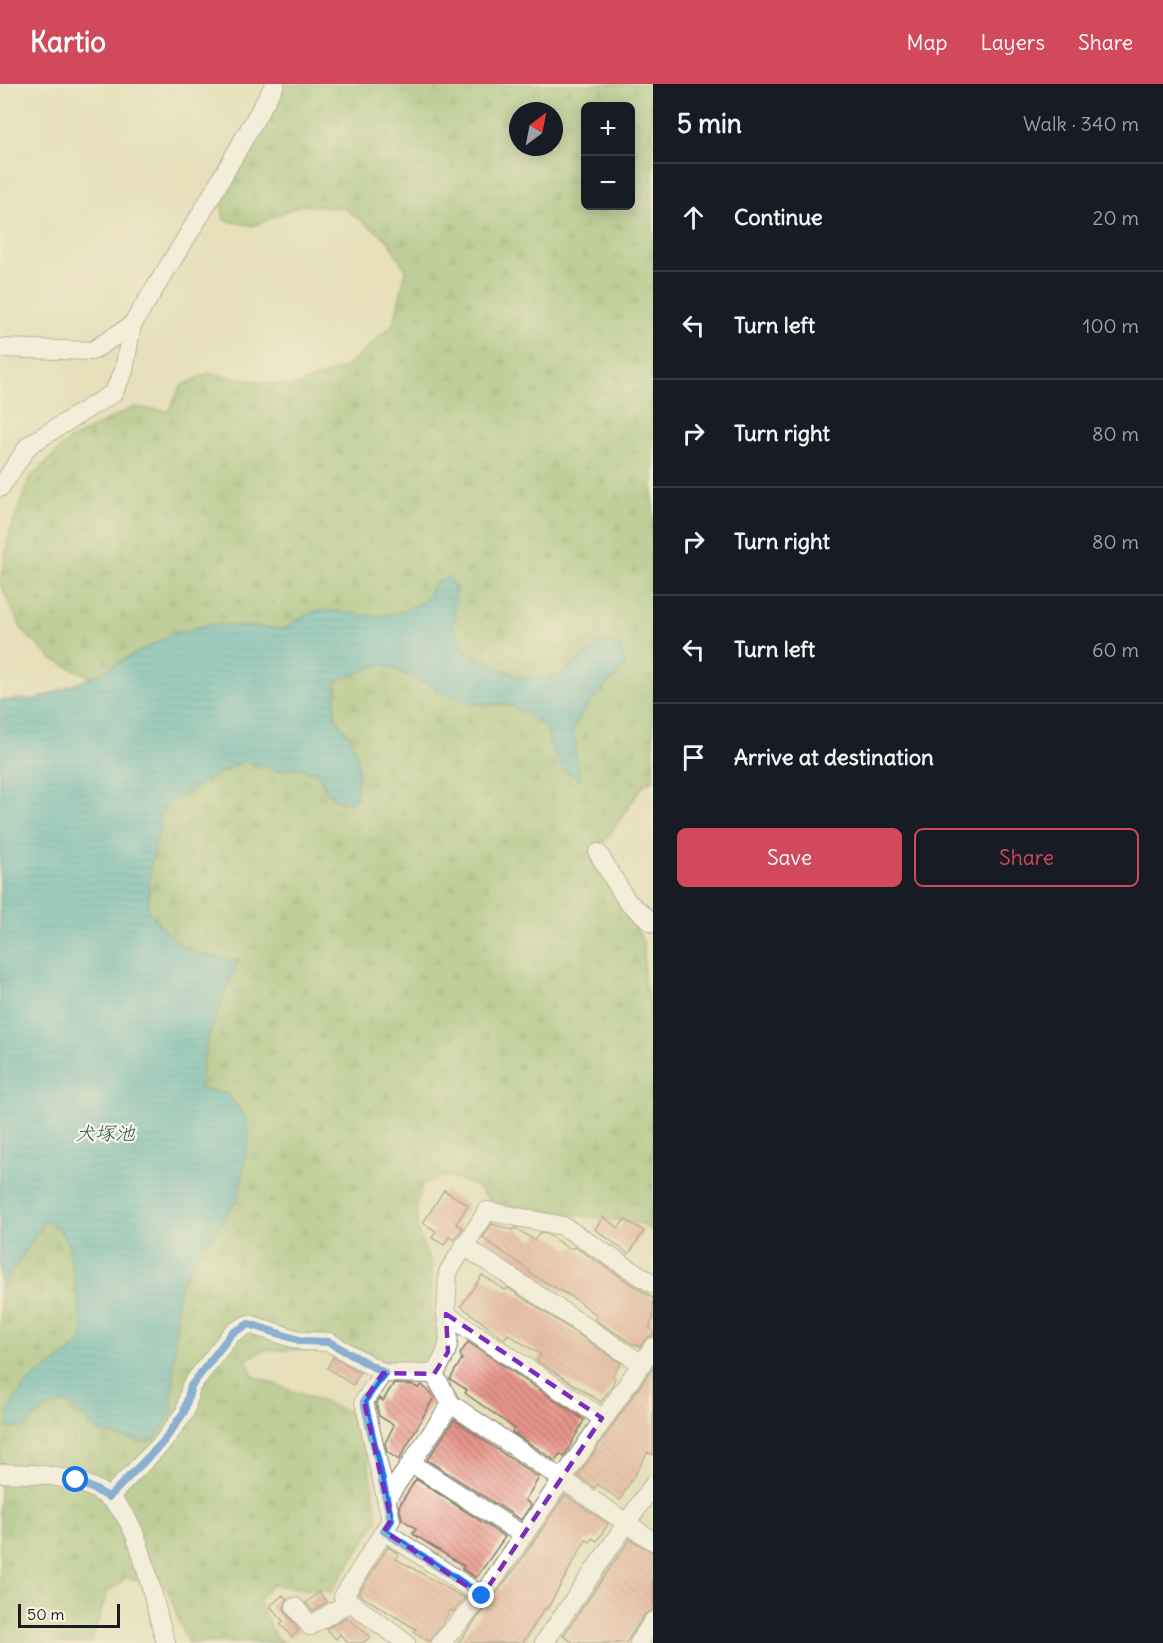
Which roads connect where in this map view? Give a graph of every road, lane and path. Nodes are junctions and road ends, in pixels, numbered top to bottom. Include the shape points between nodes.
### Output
1 (275, 84) edge
2 (132, 325) junction
3 (0, 348) edge
4 (0, 488) edge
5 (598, 853) dead end
6 (653, 923) edge
7 (464, 1246) junction
8 (653, 1284) edge
9 (446, 1314) junction
10 (653, 1347) edge
11 (642, 1364) junction
12 (384, 1373) junction
13 (434, 1374) junction
14 (451, 1404) junction
15 (602, 1418) junction
16 (411, 1463) junction
17 (0, 1473) edge
18 (562, 1478) junction
19 (653, 1485) edge
20 (109, 1497) junction
21 (387, 1498) junction
22 (627, 1522) junction
23 (384, 1531) junction
24 (523, 1535) junction
25 (653, 1541) edge
26 (482, 1596) junction
27 (349, 1602) junction
28 (295, 1607) dead end
29 (653, 1621) edge
30 (166, 1643) edge
31 (406, 1643) edge
32 (441, 1643) edge
33 (544, 1643) edge
34 (639, 1643) edge

1 - 2 street
2 - 3 street via 92,351
2 - 4 street via 124,371 113,393 29,446
5 - 6 street via 627,901
7 - 8 street via 487,1211 563,1226
7 - 9 street via 448,1272
7 - 11 street
9 - 13 street via 448,1352
9 - 15 street
10 - 11 street
11 - 15 street
12 - 13 street
12 - 20 street via 329,1342 302,1341 249,1324 232,1333 191,1386 184,1412 164,1441
12 - 21 street via 364,1401
13 - 14 street
14 - 16 street
14 - 18 street
15 - 18 street
16 - 21 street
16 - 24 street
17 - 20 street via 40,1473 76,1480
18 - 22 street
18 - 24 street
19 - 22 street
20 - 30 street via 137,1535
21 - 23 street via 391,1520
22 - 25 street
22 - 33 street
23 - 26 street
23 - 27 street via 343,1597
24 - 26 street
26 - 32 street
27 - 28 street via 310,1626
27 - 31 street
29 - 34 street

